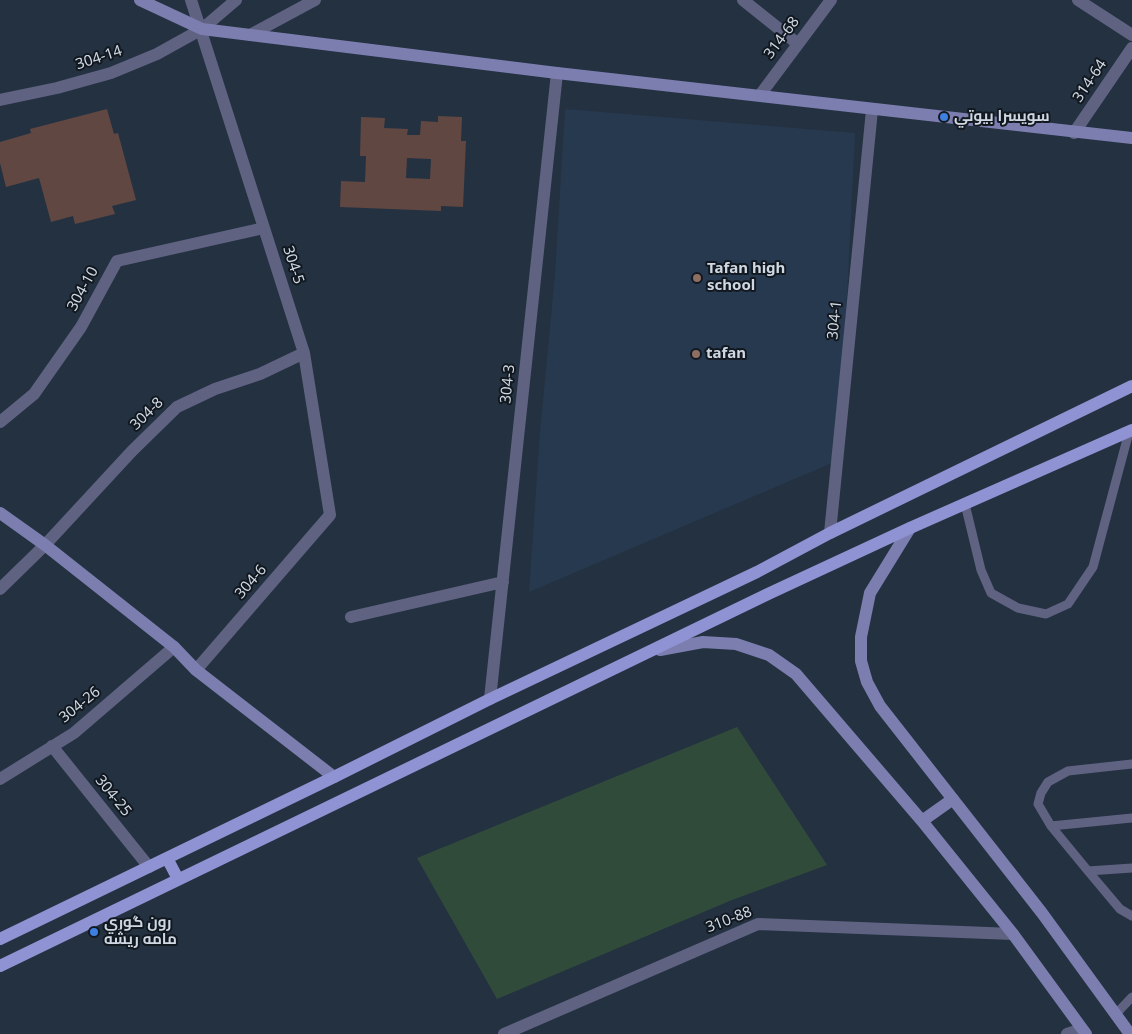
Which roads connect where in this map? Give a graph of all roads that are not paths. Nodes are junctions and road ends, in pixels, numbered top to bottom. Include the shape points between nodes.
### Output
1 (140, 0) edge
2 (191, 0) edge
3 (236, 0) edge
4 (315, 0) edge
5 (743, 0) edge
6 (831, 0) edge
7 (1078, 0) edge
8 (202, 29) junction
9 (250, 35) junction
10 (1132, 35) edge
11 (798, 44) junction
12 (1132, 48) edge
13 (557, 73) junction
14 (760, 95) junction
15 (0, 100) edge
16 (872, 110) junction
17 (1074, 133) junction
18 (1132, 138) edge
19 (264, 228) junction
20 (304, 353) junction
21 (1132, 386) edge
22 (0, 422) edge
23 (1130, 431) edge
24 (965, 504) junction
25 (0, 513) edge
26 (330, 515) joint
27 (910, 528) junction
28 (830, 533) junction
29 (45, 545) junction
30 (503, 582) junction
31 (0, 589) edge
32 (351, 617) dead end
33 (174, 647) junction
34 (645, 653) junction
35 (196, 670) junction
36 (490, 698) junction
37 (52, 746) junction
38 (1132, 764) edge
39 (334, 777) junction
40 (0, 779) edge
41 (953, 799) junction
42 (1132, 818) edge
43 (922, 821) junction
44 (1050, 826) junction
45 (167, 858) junction
46 (149, 867) junction
47 (1132, 868) edge
48 (1088, 871) junction
49 (178, 879) junction
50 (1132, 916) edge
51 (1013, 934) junction
52 (0, 939) edge
53 (0, 966) edge
54 (1132, 997) edge
55 (1115, 1015) junction
56 (1084, 1032) edge
57 (505, 1034) edge
58 (1067, 1034) edge
59 (1130, 1034) edge

1 - 8 street
2 - 8 street, 304-5
3 - 8 street, 304-14
4 - 9 street
5 - 11 street
6 - 11 street, 314-68
7 - 10 street
8 - 9 street
8 - 15 street, 304-14 via 157,54 111,73
8 - 19 street, 304-5
9 - 13 street
11 - 14 street, 314-68
12 - 17 street, 314-64
13 - 14 street
13 - 30 street, 304-3
14 - 16 street
16 - 17 street
16 - 28 street, 304-1
17 - 18 street
19 - 20 street, 304-5
19 - 22 street, 304-10 via 117,261 81,327 34,394
20 - 26 street, 304-5
20 - 29 street, 304-8 via 260,374 215,388 177,407
21 - 28 main road
23 - 24 main road
23 - 24 lane via 1093,566 1068,604 1046,614 1018,608 991,593 981,570
24 - 27 main road
25 - 29 street
26 - 35 street, 304-6
27 - 34 main road
27 - 41 street via 870,592 860,637 861,661 867,682 880,706
28 - 36 main road via 757,572
29 - 31 street, 304-8
29 - 33 street
30 - 32 street
30 - 36 street, 304-3
33 - 35 street
33 - 37 street, 304-26 via 74,733
34 - 43 street via 678,645 719,642 769,655 802,681
34 - 49 main road
35 - 39 street
36 - 39 main road
37 - 40 street, 304-26
37 - 46 street, 304-25
38 - 44 lane via 1068,771 1048,782 1038,804
39 - 45 main road
41 - 43 street
41 - 55 street
42 - 44 lane
43 - 51 street
44 - 48 lane
45 - 46 main road
45 - 49 main road
46 - 52 main road
47 - 48 lane
48 - 50 lane via 1120,909
49 - 53 main road
51 - 56 street
51 - 57 street, 310-88 via 758,924
54 - 55 lane
55 - 59 street
56 - 58 street

